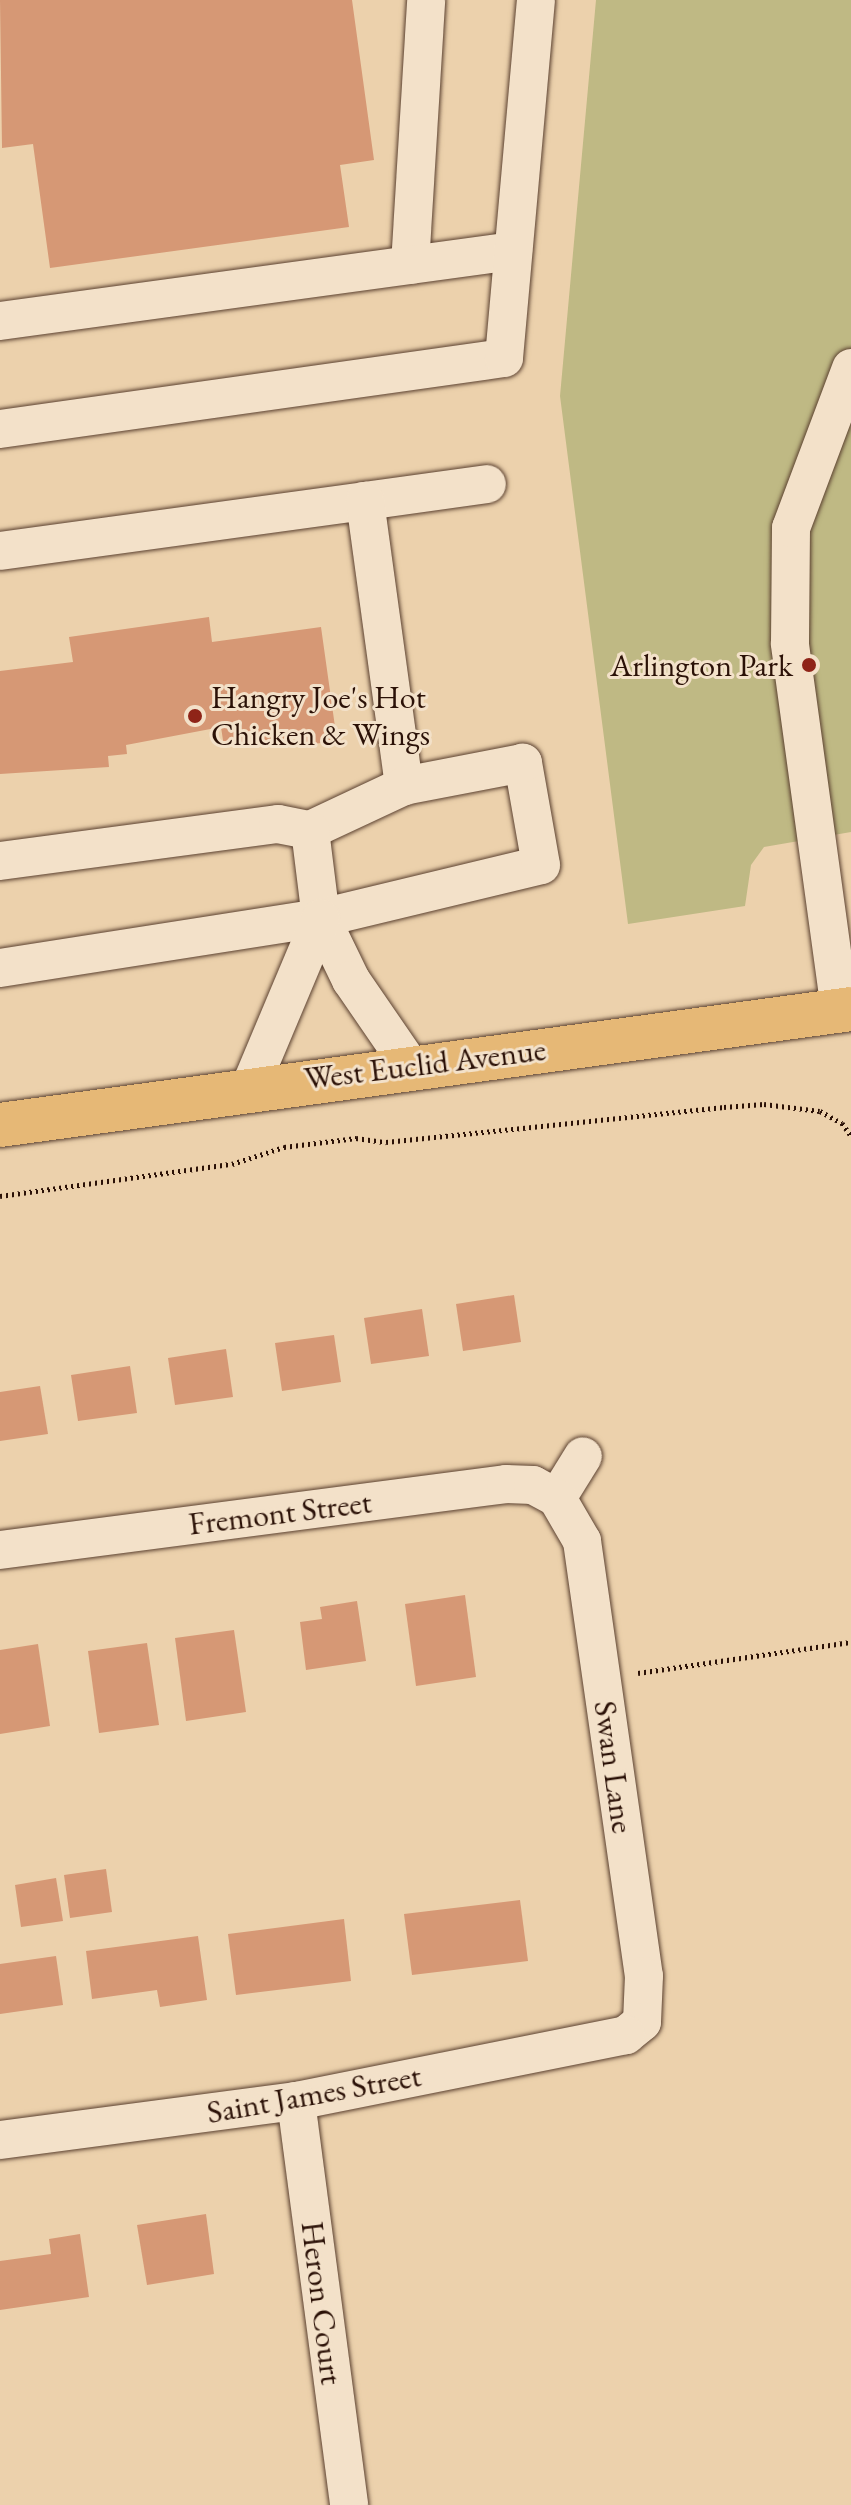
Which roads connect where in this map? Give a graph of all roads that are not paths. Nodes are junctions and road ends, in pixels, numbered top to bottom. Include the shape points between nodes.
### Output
1 (426, 0) edge
2 (536, 0) edge
3 (513, 251) junction
4 (410, 265) junction
5 (0, 321) edge
6 (851, 368) edge
7 (0, 429) edge
8 (487, 484) dead end
9 (365, 501) junction
10 (0, 551) edge
11 (404, 786) junction
12 (310, 830) junction
13 (0, 861) edge
14 (321, 918) junction
15 (0, 968) edge
16 (846, 1010) edge
17 (410, 1066) junction
18 (250, 1087) junction
19 (0, 1125) edge
20 (583, 1456) dead end
21 (557, 1498) junction
22 (0, 1550) edge
23 (626, 2035) joint
24 (296, 2101) junction
25 (0, 2140) edge
26 (349, 2505) edge

1 - 4 street
2 - 3 street
3 - 4 street
3 - 7 street via 504,358
4 - 5 street
6 - 16 street via 791,528 790,643
8 - 9 street
9 - 10 street
9 - 11 street
11 - 12 street
11 - 14 street via 523,763 541,865
12 - 13 street via 278,824
12 - 14 street
14 - 15 street
14 - 17 street via 351,980
14 - 18 street
16 - 17 main road, West Euclid Avenue
17 - 18 main road, West Euclid Avenue
18 - 19 main road, West Euclid Avenue
20 - 21 street
21 - 22 street, Fremont Street via 533,1485 506,1484
21 - 23 street, Swan Lane via 582,1541 644,1976 642,2022
23 - 24 street, Saint James Street
24 - 25 street, Saint James Street
24 - 26 street, Heron Court

